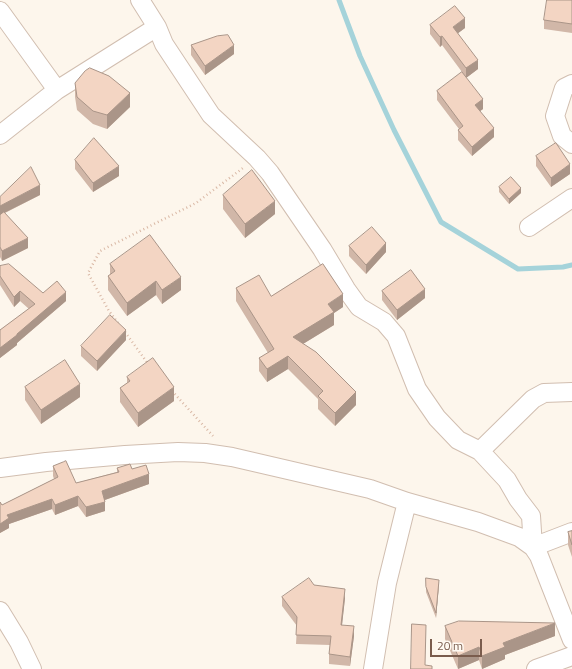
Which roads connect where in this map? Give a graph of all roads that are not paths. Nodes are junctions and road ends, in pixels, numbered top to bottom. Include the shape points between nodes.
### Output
1 (140, 0) edge
2 (0, 11) edge
3 (157, 27) junction
4 (572, 84) edge
5 (58, 90) junction
6 (0, 135) edge
7 (572, 144) edge
8 (572, 198) edge
9 (529, 227) dead end
10 (572, 392) edge
11 (480, 450) junction
12 (0, 468) edge
13 (407, 502) junction
14 (572, 532) edge
15 (533, 547) junction
16 (0, 611) edge
17 (572, 640) edge
18 (572, 656) edge
19 (32, 669) edge
20 (373, 669) edge
21 (536, 669) edge

1 - 3 street
2 - 5 street
3 - 5 street
3 - 11 street via 164,44 211,115 257,158 280,187 359,307 384,322 396,336 417,389 437,418 458,440
4 - 7 street via 564,88 555,116 562,136
5 - 6 street
8 - 9 street
10 - 11 street via 544,393 533,399
11 - 15 street via 507,480 531,516
12 - 13 street via 125,455 198,453 232,457 370,489
13 - 15 street via 478,522 519,537
13 - 20 street via 387,583
14 - 15 street
15 - 17 street via 539,556
16 - 19 street
18 - 21 street

